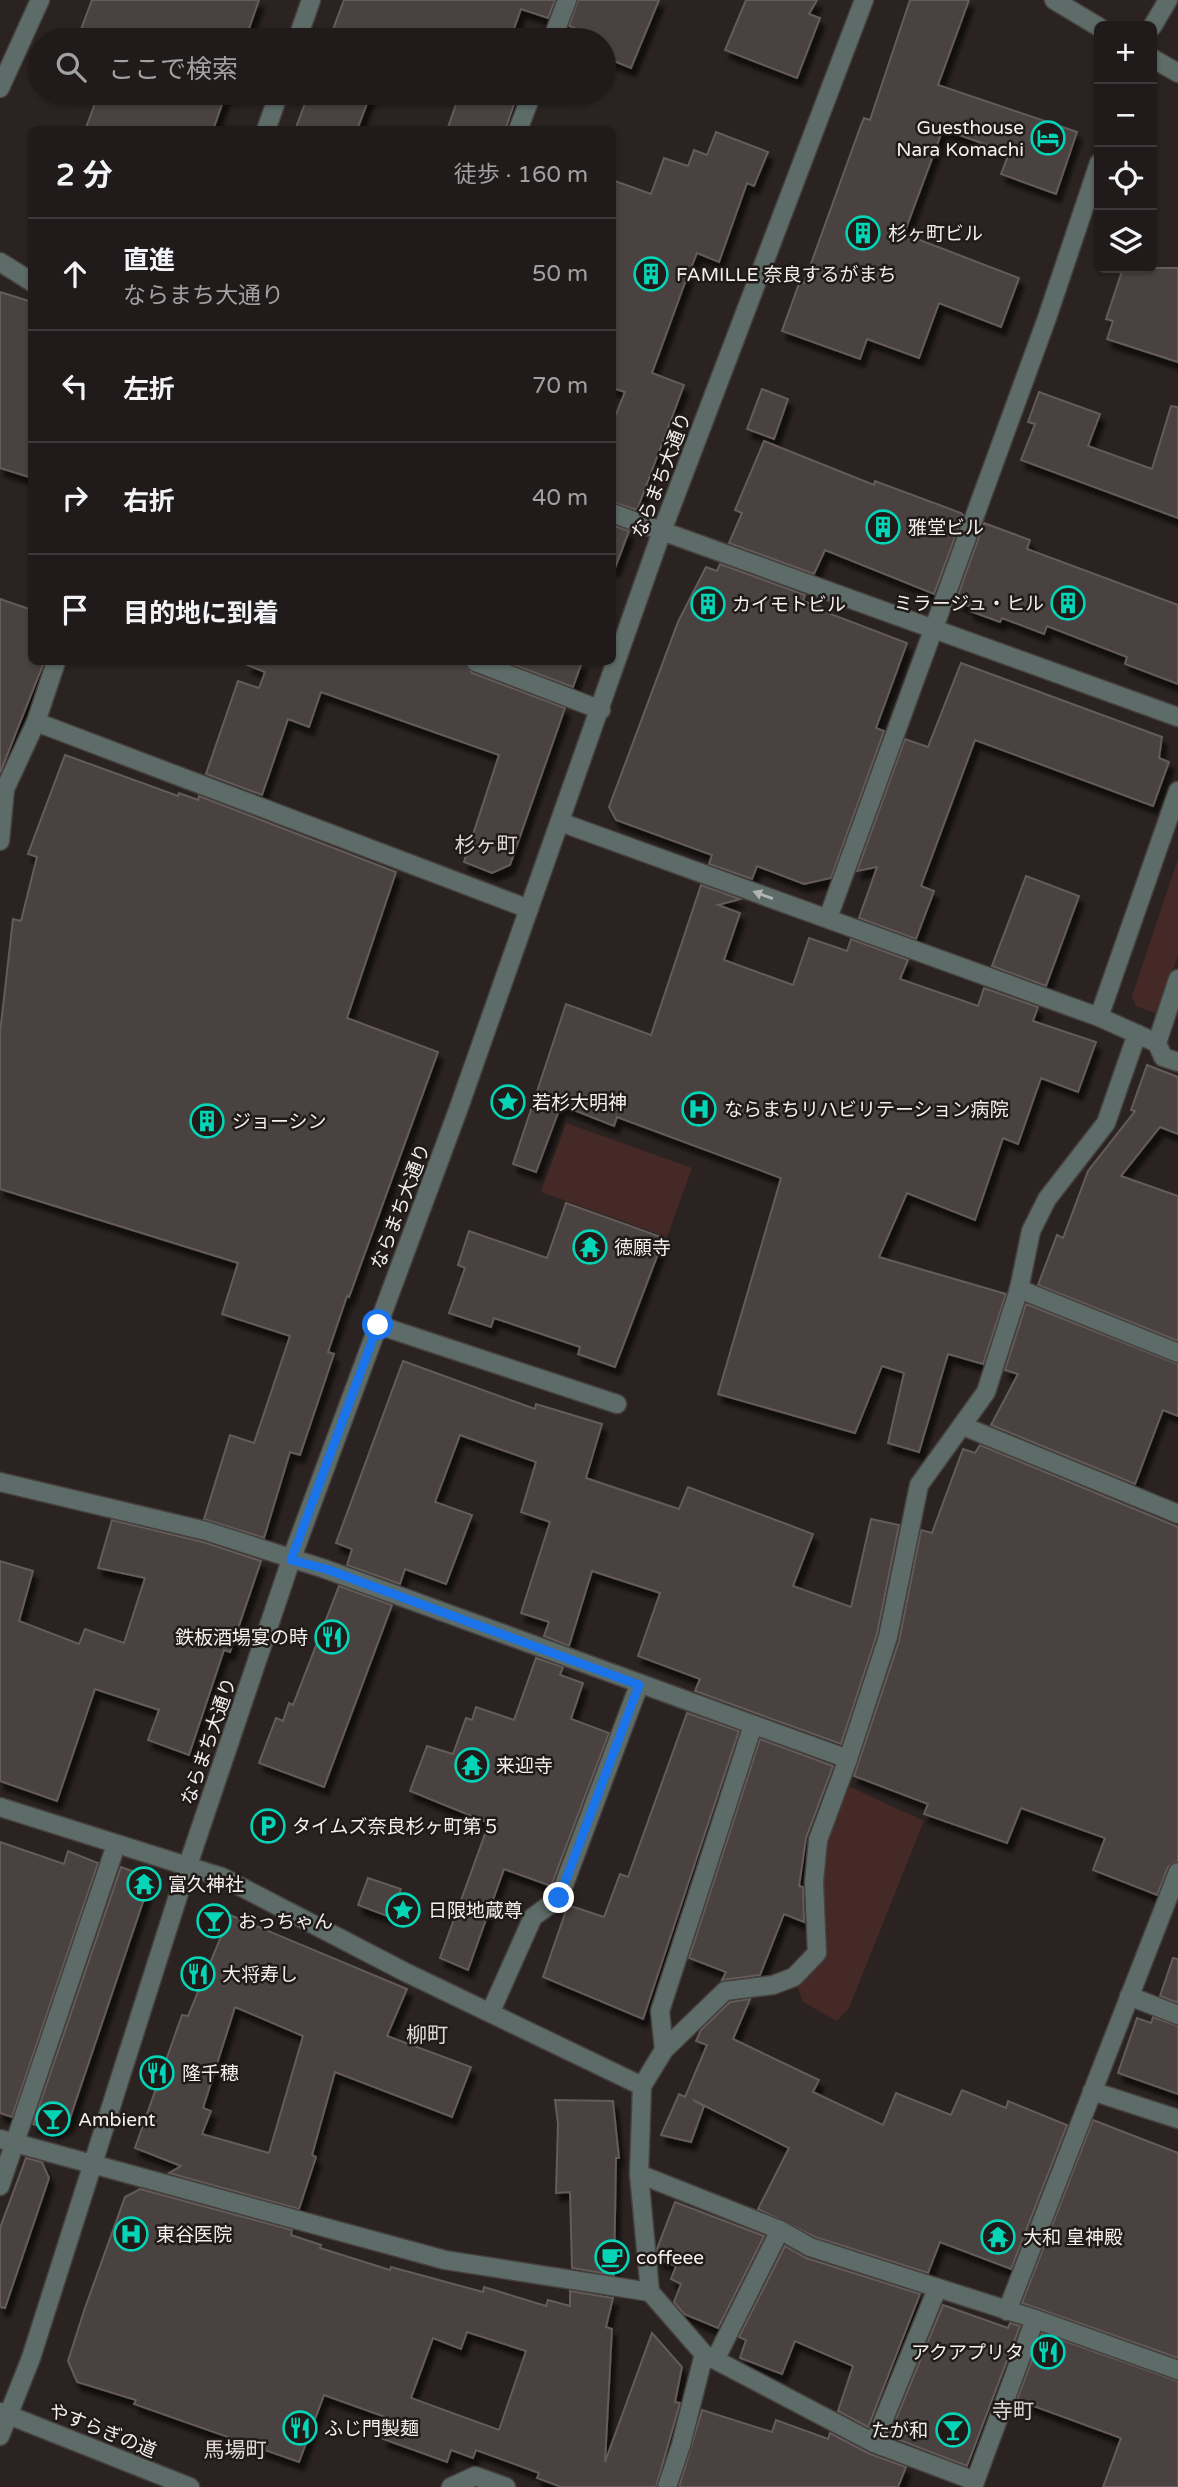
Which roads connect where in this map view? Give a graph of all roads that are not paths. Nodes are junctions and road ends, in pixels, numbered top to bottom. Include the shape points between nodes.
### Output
1 (40, 0) edge
2 (311, 0) edge
3 (567, 0) edge
4 (864, 0) edge
5 (1054, 0) edge
6 (1168, 0) edge
7 (1156, 21) edge
8 (1094, 24) edge
9 (301, 28) edge
10 (556, 28) edge
11 (1157, 61) edge
12 (1178, 73) edge
13 (0, 88) edge
14 (275, 105) edge
15 (527, 105) edge
16 (267, 126) edge
17 (520, 126) edge
18 (1094, 178) edge
19 (0, 262) edge
20 (28, 280) edge
21 (616, 514) edge
22 (662, 531) junction
23 (932, 630) junction
24 (55, 665) edge
25 (484, 665) edge
26 (601, 710) junction
27 (1178, 717) edge
28 (36, 722) junction
29 (1178, 791) edge
30 (560, 822) junction
31 (0, 841) edge
32 (529, 909) junction
33 (828, 918) junction
34 (1178, 979) edge
35 (1099, 1017) junction
36 (1137, 1034) junction
37 (1157, 1043) junction
38 (1178, 1062) edge
39 (1019, 1289) junction
40 (378, 1325) junction
41 (1178, 1353) edge
42 (617, 1404) dead end
43 (963, 1426) junction
44 (0, 1482) edge
45 (1178, 1514) edge
46 (291, 1560) junction
47 (639, 1685) junction
48 (753, 1725) junction
49 (848, 1759) junction
50 (0, 1807) edge
51 (116, 1845) junction
52 (187, 1868) junction
53 (1178, 1872) edge
54 (1129, 1996) junction
55 (491, 2011) junction
56 (1178, 2015) edge
57 (664, 2050) junction
58 (642, 2086) junction
59 (1092, 2091) junction
60 (1178, 2119) edge
61 (8, 2141) edge
62 (95, 2163) junction
63 (639, 2174) junction
64 (0, 2186) edge
65 (780, 2230) junction
66 (937, 2289) junction
67 (650, 2292) junction
68 (1007, 2311) junction
69 (1035, 2319) junction
70 (710, 2356) junction
71 (1178, 2370) edge
72 (5, 2414) edge
73 (0, 2436) edge
74 (874, 2443) junction
75 (974, 2484) edge
76 (190, 2487) edge
77 (452, 2487) edge
78 (506, 2487) edge
79 (667, 2487) edge

1 - 13 street
2 - 9 street
3 - 10 street
4 - 22 street, ならまち大通り
5 - 8 street
6 - 7 street
11 - 12 street
14 - 16 street
15 - 17 street
18 - 23 street
19 - 20 street
21 - 22 street
22 - 23 street
22 - 26 street, ならまち大通り
23 - 27 street
23 - 33 street
24 - 28 street
25 - 26 street
26 - 30 street, ならまち大通り
28 - 31 street via 5,789
28 - 32 street
29 - 35 street
30 - 32 street, ならまち大通り
33 -> 30 street
32 - 40 street, ならまち大通り
33 - 35 street
34 - 37 street
35 - 36 street
36 - 37 street
36 - 39 street via 1106,1123 1047,1199 1031,1231
37 - 38 street via 1163,1057
39 - 41 street
39 - 43 street via 986,1392
40 - 42 street
40 - 46 street, ならまち大通り
43 - 45 street
43 - 49 street via 919,1485 888,1637
44 - 46 street via 206,1531
46 - 47 street
46 - 52 street, ならまち大通り
47 - 48 street
47 - 55 street via 559,1898 533,1917
48 - 49 street
48 - 57 street via 660,2011
49 - 57 street via 818,1840 814,1882 817,1953 794,1977 773,1985 725,1990
50 - 51 street
51 - 52 street
51 - 61 street
52 - 55 street via 222,1877
52 - 62 street, ならまち大通り
53 - 54 street
54 - 56 street
54 - 59 street
55 - 58 street
57 - 58 street
58 - 63 street
59 - 60 street
59 - 68 street
61 - 62 street
61 - 64 street
62 - 67 street via 445,2260
62 - 72 street, ならまち大通り
63 - 65 street
63 - 67 street
65 - 66 street via 810,2247
65 - 70 street
66 - 68 street
66 - 74 street
67 - 70 street
68 - 69 street
69 - 71 street
69 - 75 street
70 - 74 street
70 - 79 street
72 - 73 street, ならまち大通り
72 - 76 street, やすらぎの道
74 - 75 street
77 - 78 street via 475,2476

